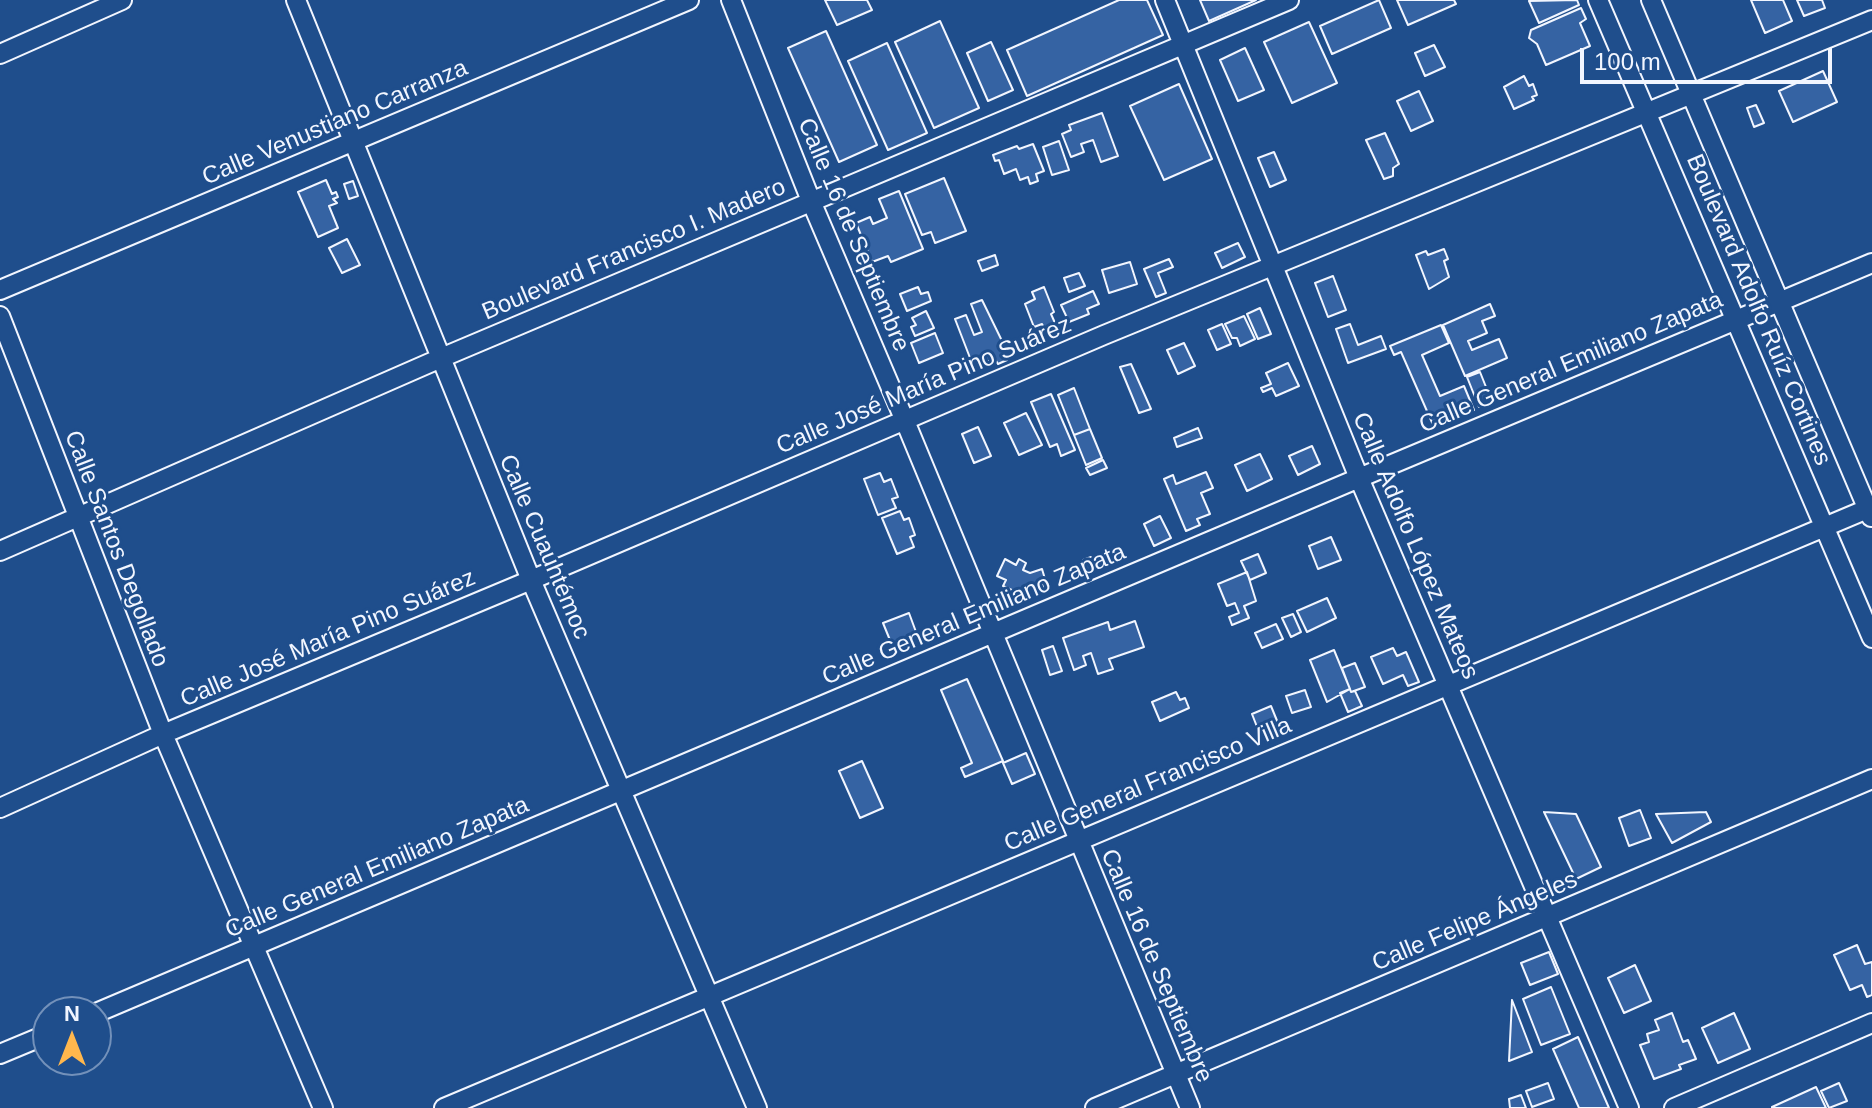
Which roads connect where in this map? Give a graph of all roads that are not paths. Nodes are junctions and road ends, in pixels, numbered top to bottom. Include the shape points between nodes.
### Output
1 (122, 0) edge
2 (296, 0) edge
3 (689, 0) edge
4 (731, 0) edge
5 (1165, 0) edge
6 (1289, 0) edge
7 (1598, 0) edge
8 (1651, 0) edge
9 (1872, 20) edge
10 (1184, 45) junction
11 (0, 54) edge
12 (1691, 94) junction
13 (1647, 113) junction
14 (355, 141) junction
15 (811, 201) junction
16 (1872, 263) edge
17 (1275, 266) junction
18 (0, 290) edge
19 (1778, 303) junction
20 (0, 316) edge
21 (1734, 321) junction
22 (441, 358) junction
23 (905, 421) junction
24 (1359, 478) junction
25 (1870, 512) edge
26 (77, 517) junction
27 (1825, 525) junction
28 (0, 551) edge
29 (531, 580) junction
30 (992, 634) junction
31 (1872, 638) edge
32 (1448, 686) junction
33 (163, 734) junction
34 (1872, 779) edge
35 (621, 791) junction
36 (0, 808) edge
37 (1077, 841) junction
38 (1546, 918) junction
39 (255, 946) junction
40 (710, 995) junction
41 (112, 1006) edge
42 (1872, 1023) edge
43 (32, 1041) edge
44 (0, 1054) edge
45 (1176, 1076) junction
46 (323, 1108) edge
47 (444, 1108) edge
48 (757, 1108) edge
49 (1095, 1108) edge
50 (1190, 1108) edge
51 (1629, 1108) edge
52 (1674, 1108) edge

1 - 11 street
2 - 14 street, Calle Cuauhtémoc
3 - 14 street, Calle Venustiano Carranza
4 - 15 street, Calle 16 de Septiembre
5 - 10 street, Calle Adolfo López Mateos
6 - 10 street, Boulevard Francisco I. Madero
7 - 13 street, Boulevard Adolfo Ruíz Cortines
8 - 12 street, Boulevard Adolfo Ruíz Cortines
9 - 12 street, Calle José María Pino Suárez
10 - 15 street, Boulevard Francisco I. Madero
10 - 17 street, Calle Adolfo López Mateos
12 - 13 street, Calle José María Pino Suárez
12 - 19 street, Boulevard Adolfo Ruíz Cortines
13 - 17 street, Calle José María Pino Suárez
13 - 21 street, Boulevard Adolfo Ruíz Cortines
14 - 18 street, Calle Venustiano Carranza
14 - 22 street, Calle Cuauhtémoc
15 - 22 street, Boulevard Francisco I. Madero
15 - 23 street, Calle 16 de Septiembre
16 - 19 street, Calle General Emiliano Zapata
17 - 23 street, Calle José María Pino Suárez
17 - 24 street, Calle Adolfo López Mateos
19 - 21 street, Calle General Emiliano Zapata
19 - 25 street, Boulevard Adolfo Ruíz Cortines
20 - 26 street, Calle Santos Degollado
21 - 24 street, Calle General Emiliano Zapata
21 - 27 street, Boulevard Adolfo Ruíz Cortines
22 - 26 street, Boulevard Francisco I. Madero
22 - 29 street, Calle Cuauhtémoc
23 - 29 street, Calle José María Pino Suárez
23 - 30 street, Calle 16 de Septiembre
24 - 30 street, Calle General Emiliano Zapata
24 - 32 street, Calle Adolfo López Mateos
25 - 27 street, Calle General Francisco Villa
26 - 28 street, Boulevard Francisco I. Madero
26 - 33 street, Calle Santos Degollado
27 - 31 street, Boulevard Adolfo Ruíz Cortines
27 - 32 street, Calle General Francisco Villa
29 - 33 street, Calle José María Pino Suárez
29 - 35 street, Calle Cuauhtémoc
30 - 35 street, Calle General Emiliano Zapata
30 - 37 street, Calle 16 de Septiembre
32 - 37 street, Calle General Francisco Villa
32 - 38 street, Calle Adolfo López Mateos
33 - 36 street, Calle José María Pino Suárez
33 - 39 street, Calle Santos Degollado
34 - 38 street, Calle Felipe Ángeles
35 - 39 street, Calle General Emiliano Zapata
35 - 40 street, Calle Cuauhtémoc
37 - 40 street, Calle General Francisco Villa
37 - 45 street, Calle 16 de Septiembre
38 - 45 street, Calle Felipe Ángeles
38 - 51 street, Calle Adolfo López Mateos
39 - 41 street, Calle General Emiliano Zapata
39 - 46 street, Calle Santos Degollado
40 - 47 street, Calle General Francisco Villa
40 - 48 street, Calle Cuauhtémoc
42 - 52 street
43 - 44 street
45 - 49 street, Calle Felipe Ángeles
45 - 50 street, Calle 16 de Septiembre

